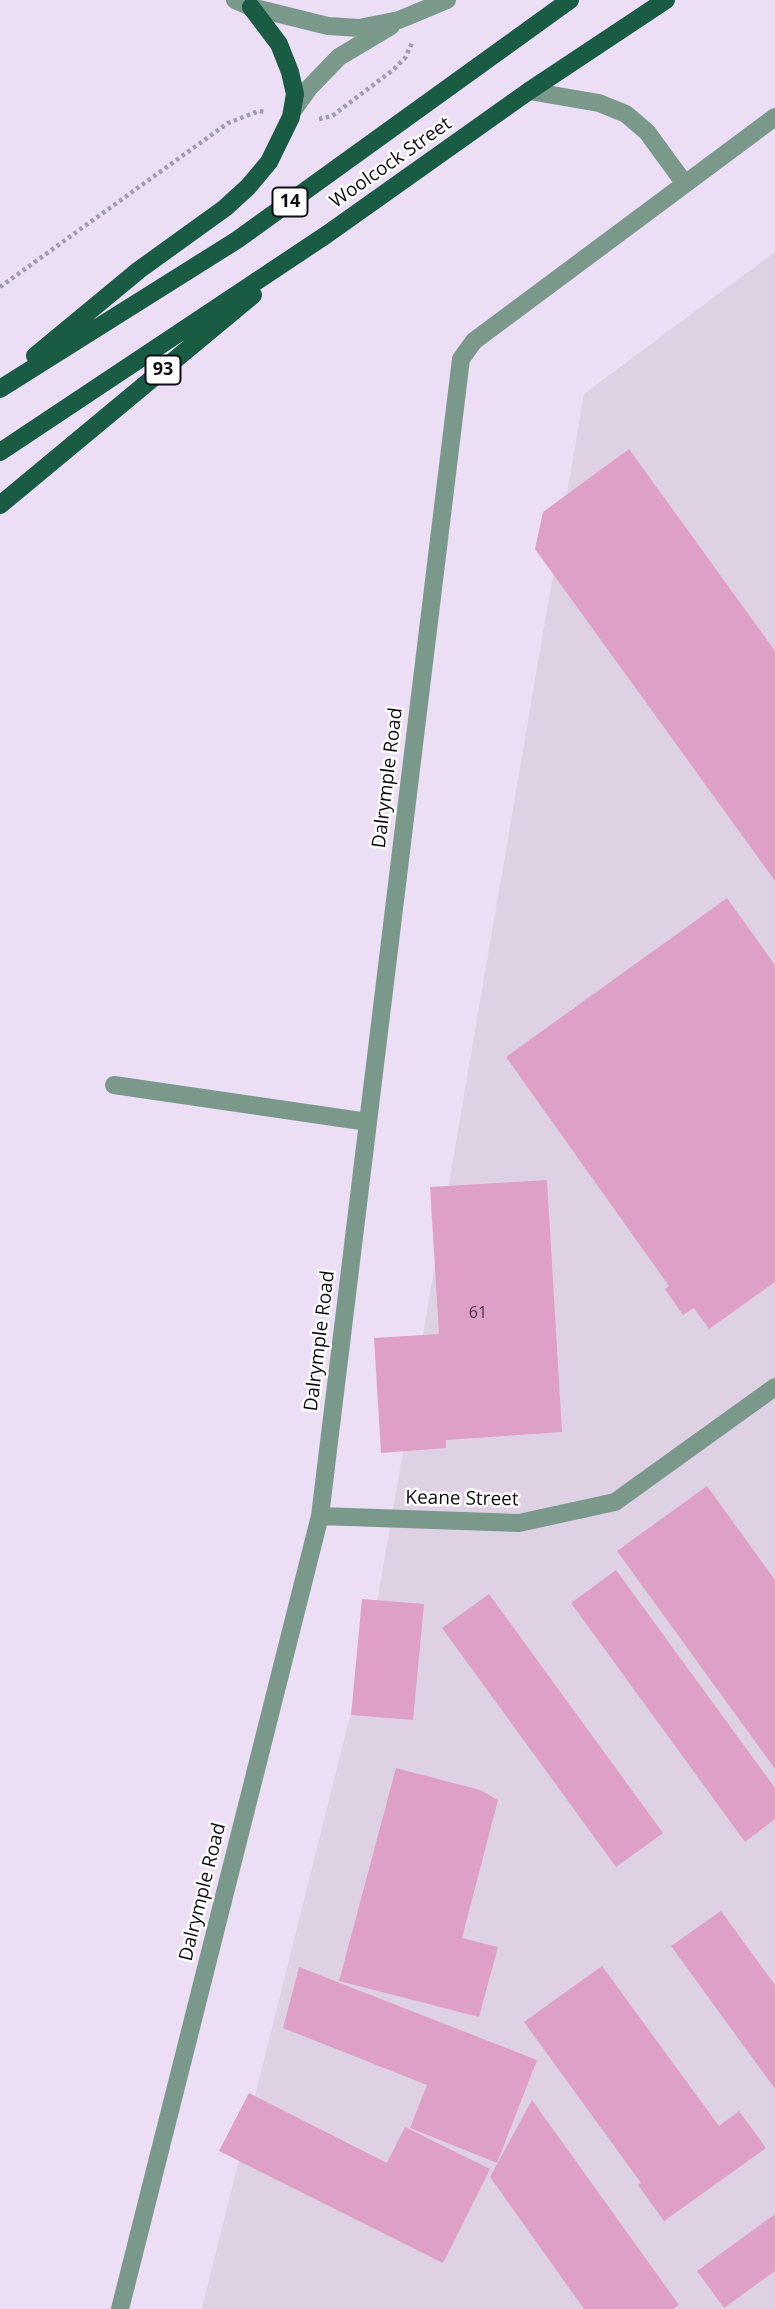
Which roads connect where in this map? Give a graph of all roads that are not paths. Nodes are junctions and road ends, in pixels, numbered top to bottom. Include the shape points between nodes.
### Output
1 (273, 0) edge
2 (447, 0) edge
3 (570, 0) edge
4 (666, 0) edge
5 (243, 4) edge
6 (399, 20) junction
7 (529, 91) junction
8 (292, 113) junction
9 (775, 117) edge
10 (685, 184) junction
11 (326, 234) junction
12 (0, 387) edge
13 (0, 452) edge
14 (0, 505) edge
15 (114, 1085) dead end
16 (368, 1122) junction
17 (775, 1387) edge
18 (320, 1516) junction
19 (120, 2309) edge

1 - 5 street
2 - 6 street
3 - 12 main road, Woolcock Street / 14 via 237,240
4 - 7 main road, Woolcock Street / 14
5 - 6 street via 328,26 359,28
5 - 8 main road via 279,44 295,94
6 - 8 street via 339,57
7 - 10 street via 599,103 625,114 647,132
7 - 11 main road, Woolcock Street / 14
8 - 12 main road via 269,162 248,187 139,270
9 - 10 street
10 - 16 street, Dalrymple Road via 474,341 461,359
11 - 13 main road, Woolcock Street / 14
11 - 14 main road, 93
15 - 16 street
16 - 18 street, Dalrymple Road
17 - 18 street, Keane Street via 615,1502 519,1523
18 - 19 street, Dalrymple Road

